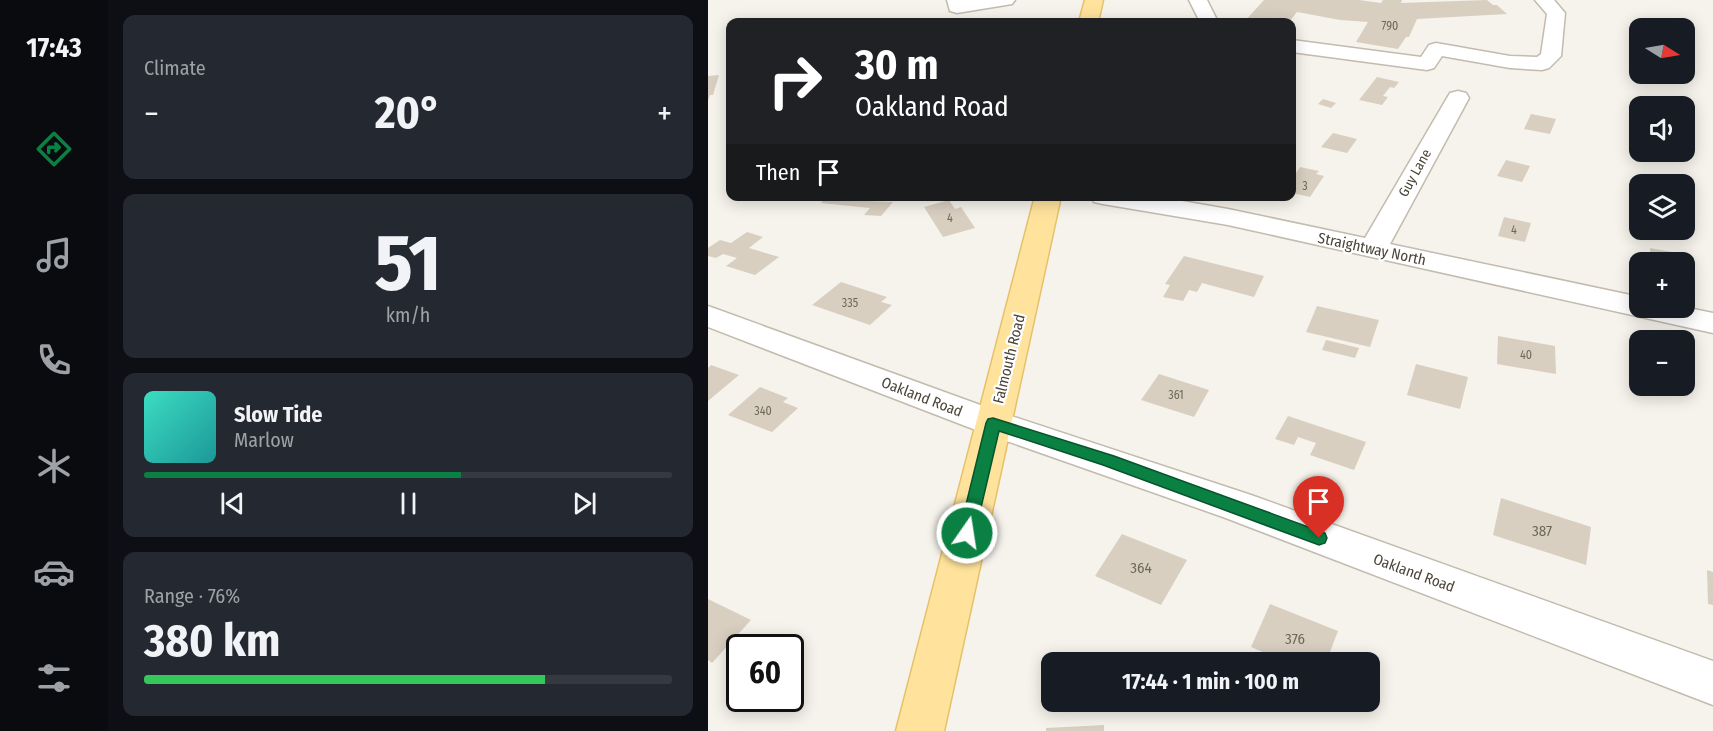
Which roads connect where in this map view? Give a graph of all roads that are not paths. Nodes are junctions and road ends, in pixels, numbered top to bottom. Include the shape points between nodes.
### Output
1 (956, 0) edge
2 (1006, 0) edge
3 (1094, 0) edge
4 (1198, 0) edge
5 (1544, 0) edge
6 (1090, 18) edge
7 (1207, 18) edge
8 (1296, 47) edge
9 (1458, 98) dead end
10 (1047, 201) edge
11 (1132, 201) edge
12 (1373, 249) junction
13 (1629, 304) edge
14 (708, 316) edge
15 (1690, 318) edge
16 (1713, 323) edge
17 (993, 423) junction
18 (1713, 684) edge
19 (920, 731) edge

1 - 2 street via 957,7
3 - 6 main road
4 - 7 street
5 - 8 street via 1556,13 1556,22 1551,56 1542,64 1436,49 1427,64
9 - 12 street, Guy Lane
10 - 17 main road, Falmouth Road
11 - 12 street, Straightway North
12 - 13 street, Straightway North
14 - 17 street, Oakland Road
15 - 16 street, Straightway North
17 - 18 street, Oakland Road via 1237,506
17 - 19 main road, Falmouth Road

